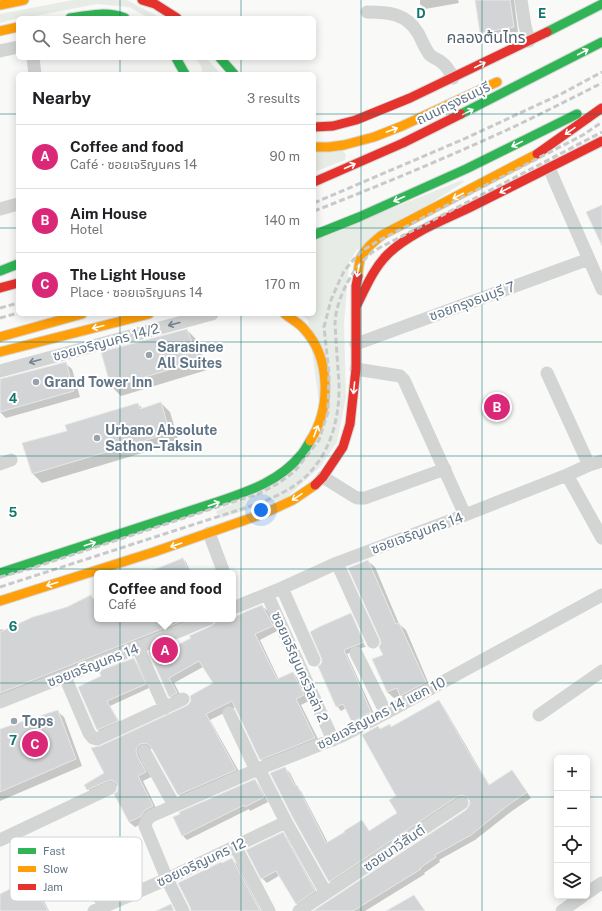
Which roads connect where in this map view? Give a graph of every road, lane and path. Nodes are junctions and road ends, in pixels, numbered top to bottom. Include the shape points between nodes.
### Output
1 (24, 0) edge
2 (142, 0) edge
3 (520, 0) edge
4 (0, 4) edge
5 (602, 4) edge
6 (367, 12) dead end
7 (83, 16) edge
8 (120, 16) edge
9 (174, 16) edge
10 (16, 27) edge
11 (0, 31) edge
12 (602, 33) edge
13 (529, 41) junction
14 (602, 42) edge
15 (581, 43) dead end
16 (16, 47) edge
17 (0, 51) edge
18 (33, 60) edge
19 (177, 60) edge
20 (222, 60) edge
21 (35, 72) edge
22 (184, 72) edge
23 (232, 72) edge
24 (453, 78) junction
25 (504, 79) dead end
26 (602, 102) edge
27 (602, 108) edge
28 (316, 127) edge
29 (602, 141) edge
30 (316, 147) edge
31 (549, 168) junction
32 (316, 181) edge
33 (16, 205) edge
34 (0, 209) edge
35 (316, 234) edge
36 (589, 259) junction
37 (16, 265) edge
38 (0, 271) edge
39 (16, 284) edge
40 (0, 288) edge
41 (602, 289) edge
42 (356, 307) junction
43 (75, 316) edge
44 (140, 316) edge
45 (204, 316) edge
46 (288, 316) edge
47 (0, 337) edge
48 (356, 344) junction
49 (0, 352) edge
50 (0, 370) edge
51 (356, 370) junction
52 (547, 373) dead end
53 (602, 461) edge
54 (589, 465) junction
55 (444, 469) junction
56 (568, 476) junction
57 (323, 477) junction
58 (465, 515) junction
59 (208, 530) junction
60 (602, 538) edge
61 (337, 563) junction
62 (97, 570) edge
63 (223, 570) edge
64 (94, 571) edge
65 (0, 573) edge
66 (282, 588) junction
67 (267, 594) junction
68 (602, 595) edge
69 (0, 601) edge
70 (236, 602) edge
71 (201, 622) edge
72 (373, 642) dead end
73 (138, 648) junction
74 (356, 653) dead end
75 (314, 660) dead end
76 (602, 671) edge
77 (65, 677) junction
78 (184, 699) dead end
79 (0, 702) edge
80 (165, 708) junction
81 (229, 713) dead end
82 (386, 713) junction
83 (540, 715) dead end
84 (333, 740) junction
85 (144, 751) dead end
86 (257, 770) junction
87 (110, 788) dead end
88 (462, 803) dead end
89 (174, 805) junction
90 (286, 822) junction
91 (0, 840) edge
92 (235, 846) junction
93 (167, 879) junction
94 (602, 883) edge
95 (142, 890) edge
96 (590, 892) edge
97 (326, 893) junction
98 (579, 899) edge
99 (117, 901) edge
100 (99, 909) edge
101 (183, 911) edge
102 (269, 911) edge
103 (299, 911) edge
104 (562, 911) edge

1 - 4 main road
2 - 9 main road via 155,4
3 - 13 street
5 - 13 main road, ถนนกรุงธนบุรี
6 - 24 street via 384,12 406,20 416,30 429,53 447,65
7 - 8 main road
10 - 11 main road
12 - 15 main road
24 -> 13 main road, ถนนกรุงธนบุรี
32 -> 14 main road, ถนนกรุงธนบุรี via 476,108
16 - 17 street
18 - 21 street
19 - 22 main road
20 - 23 main road
24 - 28 main road, ถนนกรุงธนบุรี via 356,120 333,126
30 -> 25 main road via 348,144 398,128
26 -> 35 main road via 466,169
27 -> 42 main road via 542,151 394,228 373,242 360,260
29 - 31 main road
31 - 36 street
31 -> 42 main road via 435,225 388,253 380,262
33 - 34 street
36 - 41 street
36 - 48 street, ซอยกรุงธนบุรี 7
37 - 38 main road
39 - 40 main road
42 - 48 main road
43 - 47 main road
44 -> 49 main road
45 -> 50 street, ซอยเจริญนคร 14/2
65 -> 46 main road via 200,512 268,483 298,460 313,440 323,410 326,375 321,356 313,342 304,328
48 - 51 main road
51 - 55 street via 400,376 404,380
51 -> 57 main road via 350,424 342,446
52 - 54 street
53 - 54 street, ซอยเจริญนคร 14
54 - 56 street, ซอยเจริญนคร 14
55 - 57 street via 364,498 354,497
55 - 58 street
56 - 58 street, ซอยเจริญนคร 14
56 - 60 street
57 -> 59 main road via 293,500 265,513
58 - 61 street, ซอยเจริญนคร 14
59 -> 62 main road via 154,552
59 - 63 street
61 - 66 street, ซอยเจริญนคร 14
61 - 72 street
64 -> 69 main road
66 - 67 street, ซอยเจริญนคร 14
66 - 75 street
67 - 70 street, ซอยเจริญนคร 14
67 - 84 street, ซอยเจริญนครวิลล่า 2
68 - 82 street, ซอยเจริญนคร 14 แยก 10
71 - 73 street, ซอยเจริญนคร 14
73 - 77 street, ซอยเจริญนคร 14
73 - 80 street
74 - 82 street
76 - 83 street
77 - 79 street, ซอยเจริญนคร 14
77 - 80 street via 88,733 93,738 97,739
78 - 80 street
81 - 86 street
82 - 84 street, ซอยเจริญนคร 14 แยก 10
84 - 86 street, ซอยเจริญนคร 14 แยก 10
85 - 89 street
86 - 89 street, ซอยเจริญนคร 14 แยก 10
86 - 90 street
87 - 91 street
88 - 97 street, ซอยนาวีสันต์
89 - 93 street, ซอยเจริญนคร 14 แยก 10 via 151,816 145,826
90 - 92 street, ซอยเจริญนคร 12
90 - 97 street
92 - 93 street, ซอยเจริญนคร 12
92 - 102 street
93 - 95 street, ซอยเจริญนคร 12
93 - 101 street
94 - 96 street
97 - 103 street, ซอยนาวีสันต์
98 - 104 street
99 - 100 street, ซอยเจริญนคร 12

